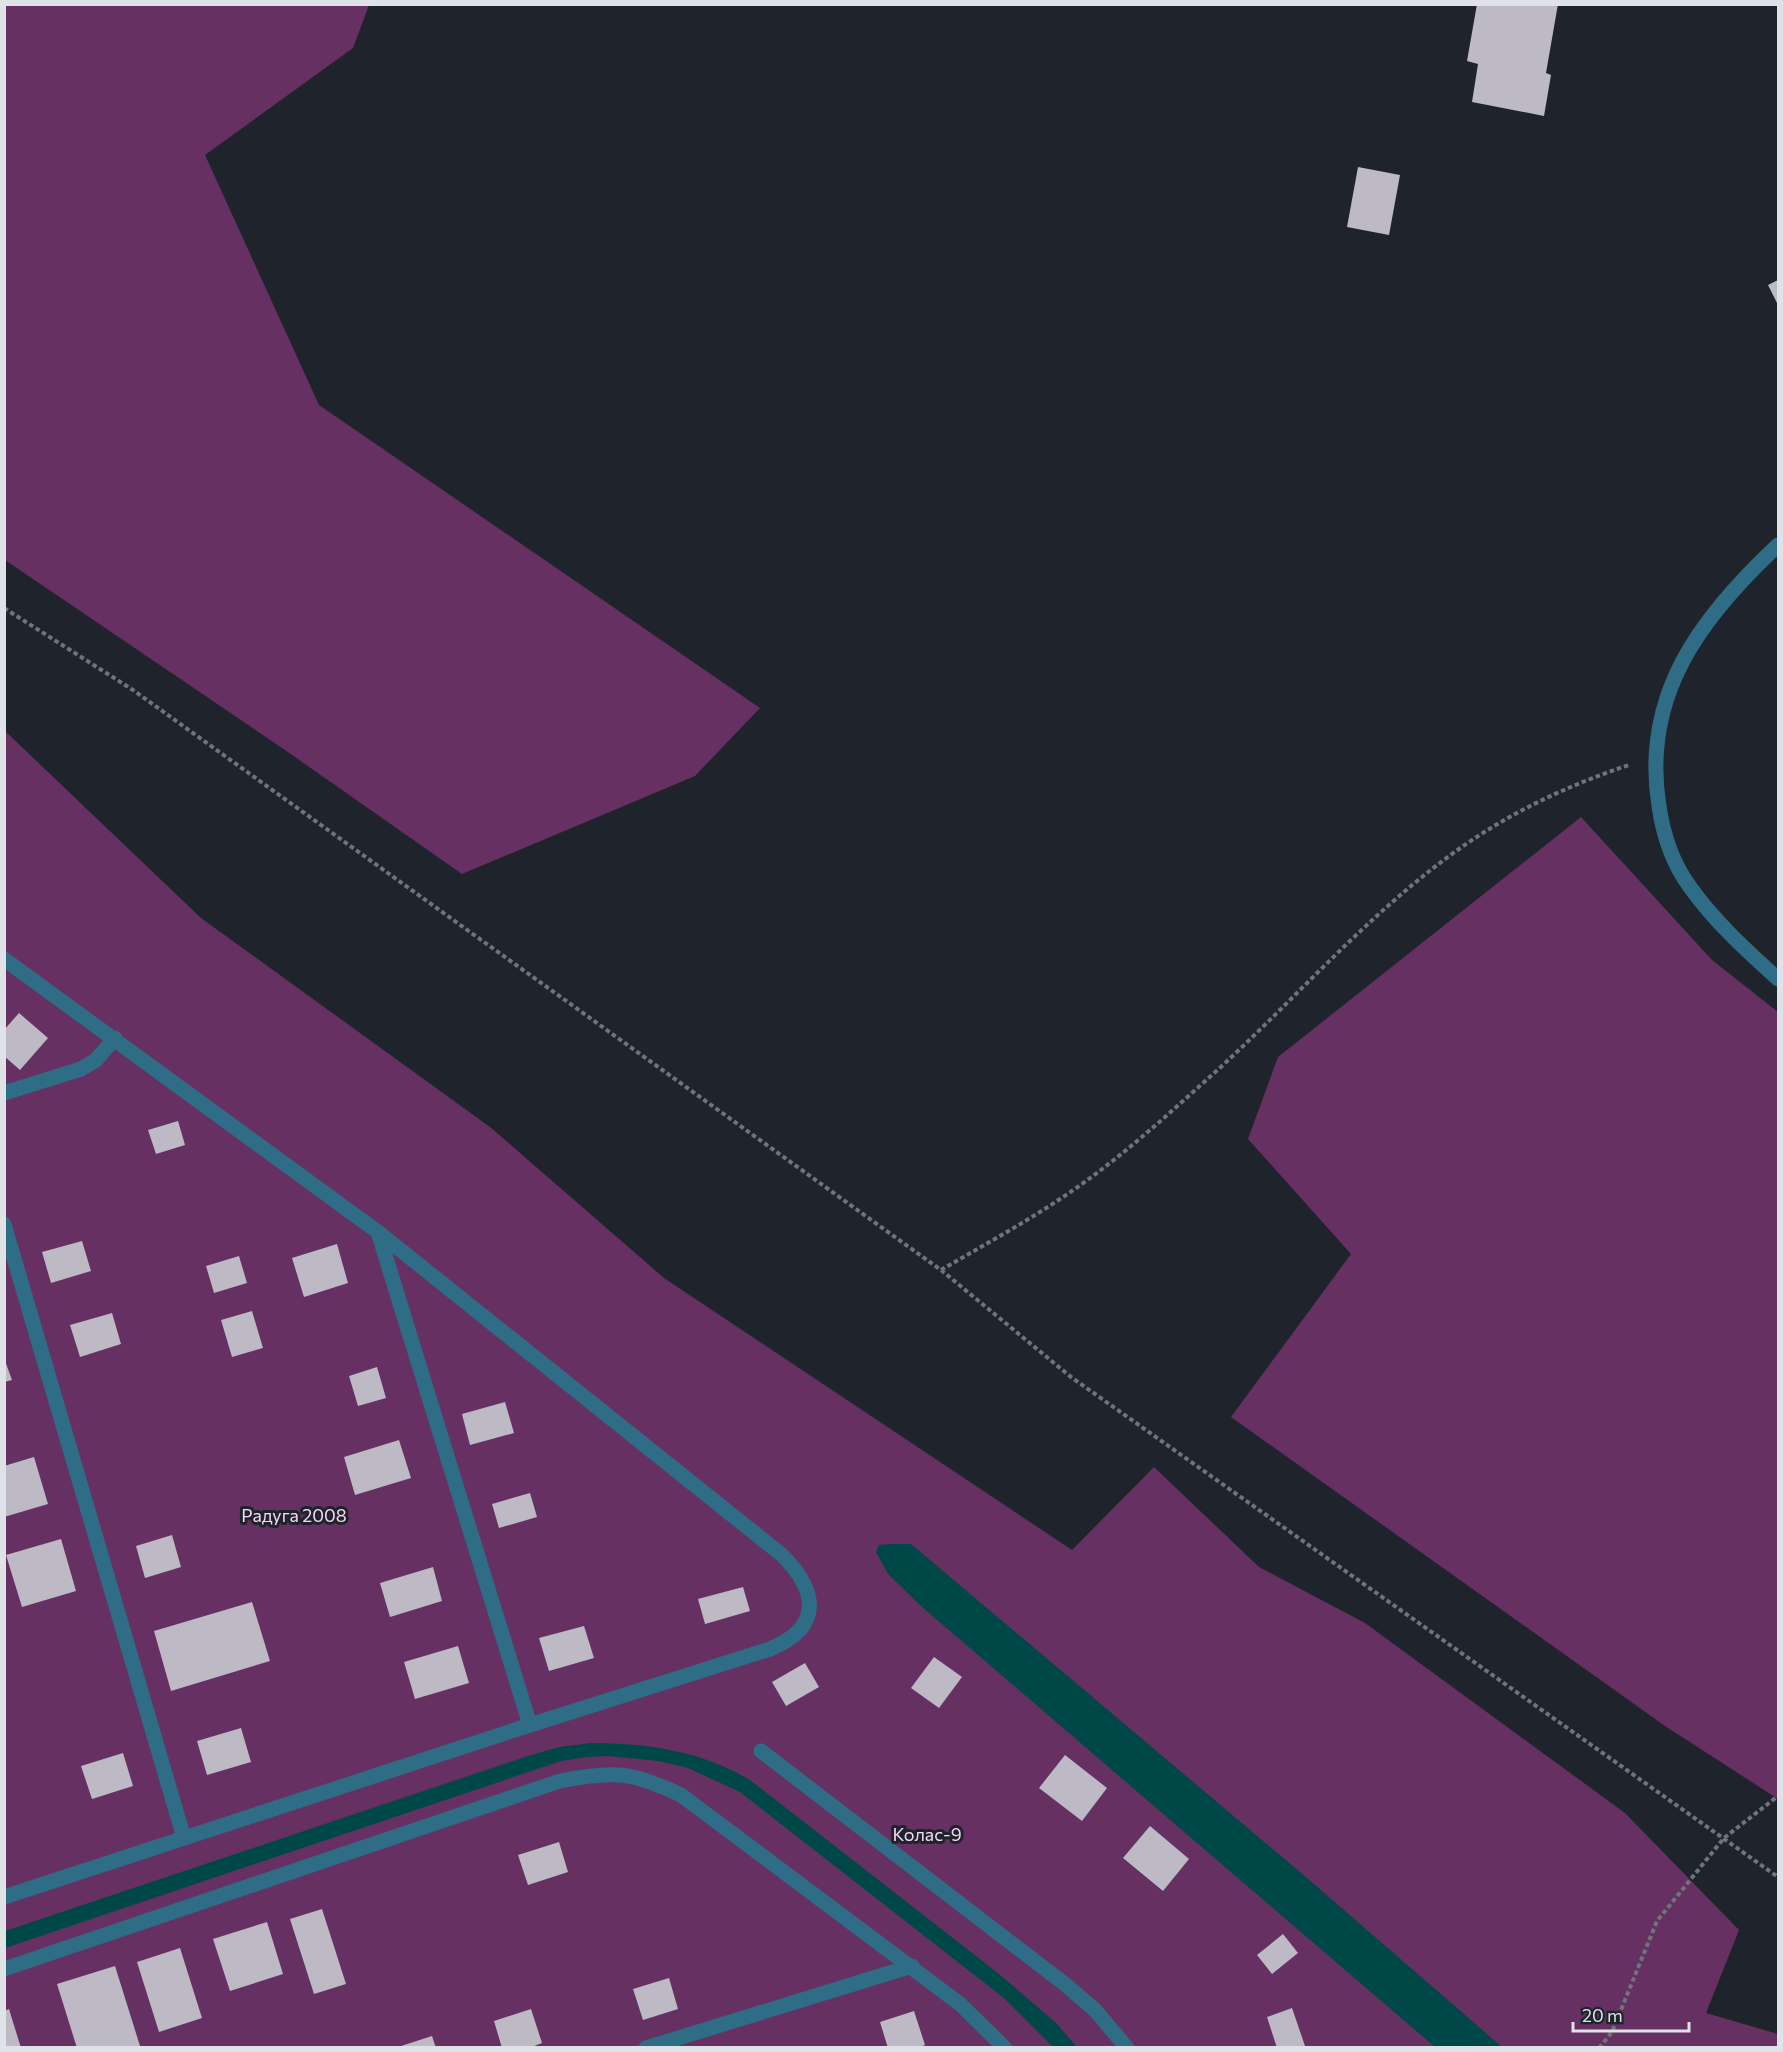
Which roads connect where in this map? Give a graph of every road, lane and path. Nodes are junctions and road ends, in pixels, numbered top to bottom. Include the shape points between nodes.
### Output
1 (1779, 545) edge
2 (4, 608) edge
3 (1654, 756) junction
4 (4, 959) edge
5 (1779, 979) edge
6 (115, 1038) junction
7 (4, 1093) edge
8 (4, 1224) edge
9 (378, 1232) junction
10 (941, 1270) junction
11 (530, 1725) junction
12 (761, 1751) dead end
13 (1779, 1796) edge
14 (184, 1838) junction
15 (1724, 1838) junction
16 (1779, 1877) edge
17 (4, 1897) edge
18 (912, 1966) junction
19 (4, 1969) edge
20 (646, 2048) edge
21 (1005, 2048) edge
22 (1126, 2048) edge
23 (1599, 2048) edge

1 - 3 street via 1736,587 1691,645 1665,703
2 - 10 path via 133,690
3 - 5 street via 1662,824 1689,886
3 - 10 path via 1583,781 1516,813 1459,849 1374,917 1204,1083 1141,1137 1070,1192
4 - 6 street
6 - 7 street via 81,1069
6 - 9 street
8 - 14 street
9 - 11 street
9 - 11 street via 782,1555 803,1580 809,1594 806,1621 786,1642
10 - 15 path via 1071,1377
11 - 14 street
12 - 22 street via 1066,1985 1096,2011
13 - 15 path
14 - 17 street
15 - 16 path
15 - 23 path via 1657,1921 1612,2032
18 - 19 street via 681,1795 623,1774 593,1774 560,1780
18 - 20 street
18 - 21 street via 960,2004

